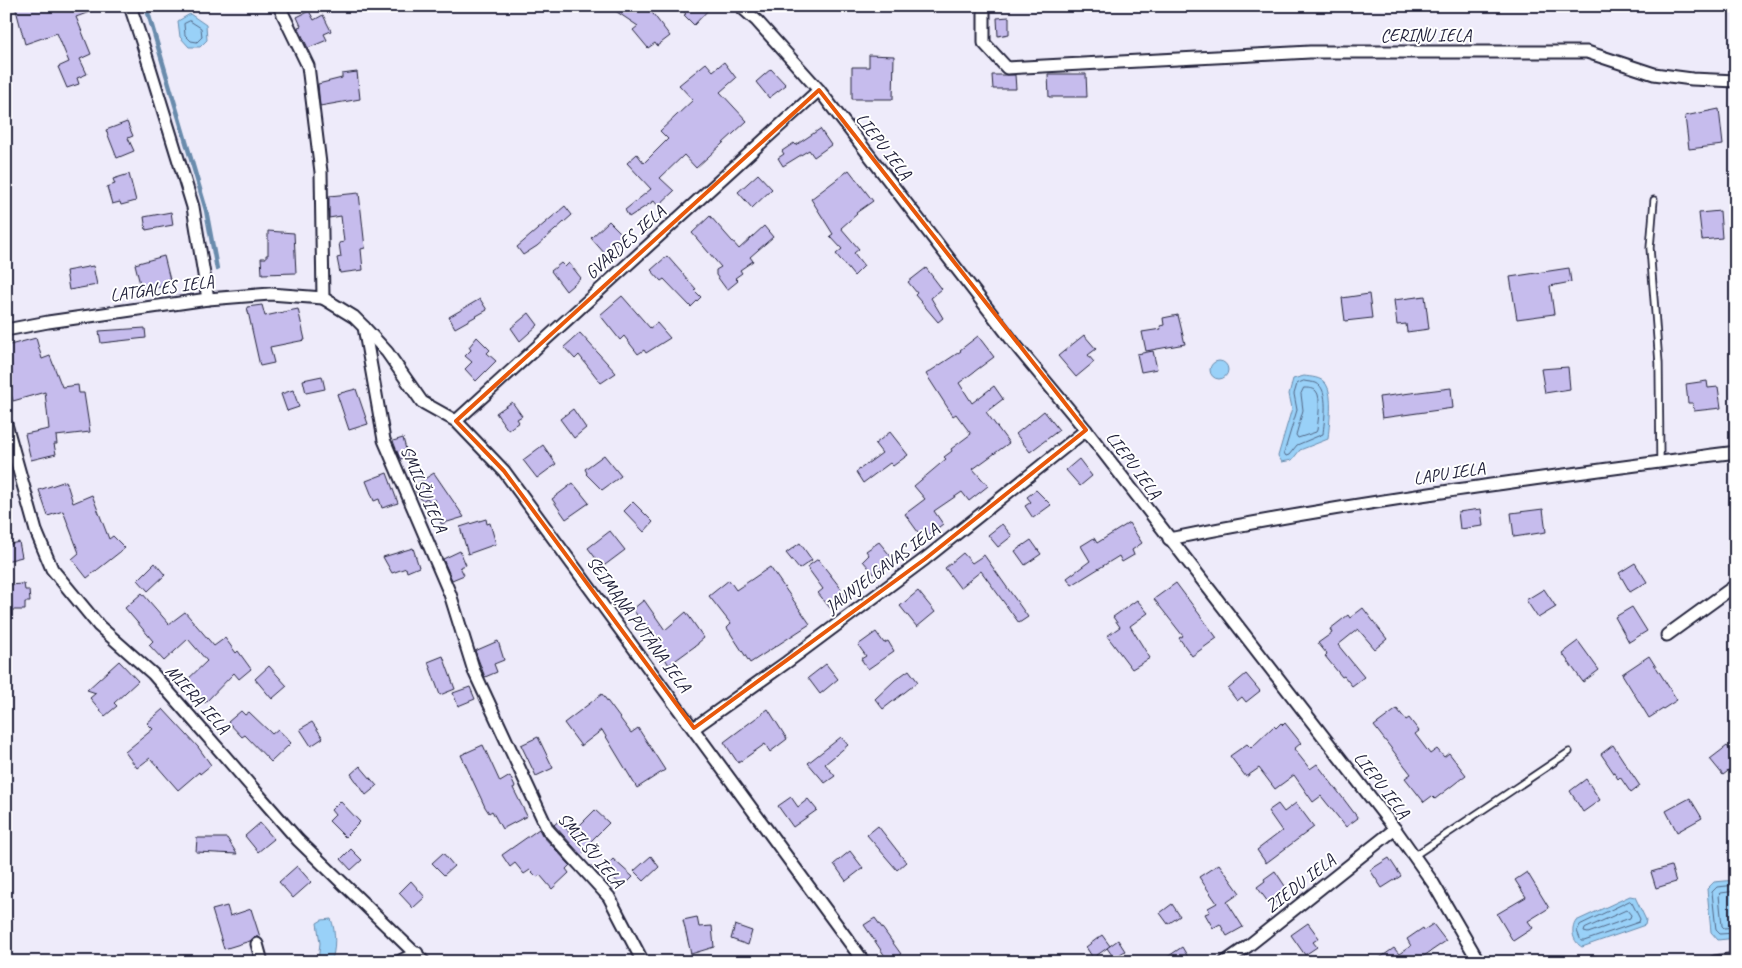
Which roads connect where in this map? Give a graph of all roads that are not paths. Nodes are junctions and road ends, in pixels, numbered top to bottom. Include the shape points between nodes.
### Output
1 (130, 6) edge
2 (279, 6) edge
3 (740, 6) edge
4 (984, 6) edge
5 (1736, 81) edge
6 (819, 90) junction
7 (1654, 200) dead end
8 (323, 298) junction
9 (208, 299) junction
10 (364, 327) junction
11 (6, 330) edge
12 (456, 421) junction
13 (6, 424) edge
14 (1086, 430) junction
15 (1736, 452) edge
16 (1660, 462) junction
17 (1168, 539) junction
18 (1736, 585) edge
19 (1667, 635) dead end
20 (694, 728) junction
21 (1569, 752) dead end
22 (1395, 829) junction
23 (1414, 856) junction
24 (257, 944) dead end
25 (420, 957) edge
26 (1736, 959) edge
27 (262, 962) edge
28 (398, 962) edge
29 (643, 962) edge
30 (864, 962) edge
31 (1225, 962) edge
32 (1479, 962) edge
33 (1715, 962) edge

1 - 9 street via 193,207
2 - 8 street via 308,66 321,172
3 - 6 street, LIEPU IELA
4 - 5 street, CERIŅU IELA via 984,43 1007,68 1310,52 1587,52 1654,74
6 - 12 street, GVARDES IELA
6 - 14 street, LIEPU IELA via 1018,348
7 - 16 lane via 1650,248 1659,363
8 - 9 street, LATGALES IELA via 270,294
8 - 10 street
9 - 11 street, LATGALES IELA
10 - 12 street, SEIMAŅA PUTĀNA IELA via 387,352 422,402
10 - 29 street, SMILŠU IELA via 384,440 450,594 474,671 548,830 609,897
12 - 20 street, SEIMAŅA PUTĀNA IELA via 504,471
13 - 25 street, MIERA IELA via 36,531 52,569 99,626 153,674 298,840
14 - 17 street, LIEPU IELA
14 - 20 street, JAUNJELGAVAS IELA via 925,559
15 - 16 street, LAPU IELA
16 - 17 street, LAPU IELA via 1355,505
17 - 22 street, LIEPU IELA
18 - 19 street
20 - 30 street, SEIMAŅA PUTĀNA IELA
21 - 23 lane
22 - 23 street, LIEPU IELA
22 - 31 street, ZIEDU IELA
23 - 32 street, LIEPU IELA
24 - 27 street
25 - 28 street
26 - 33 street

